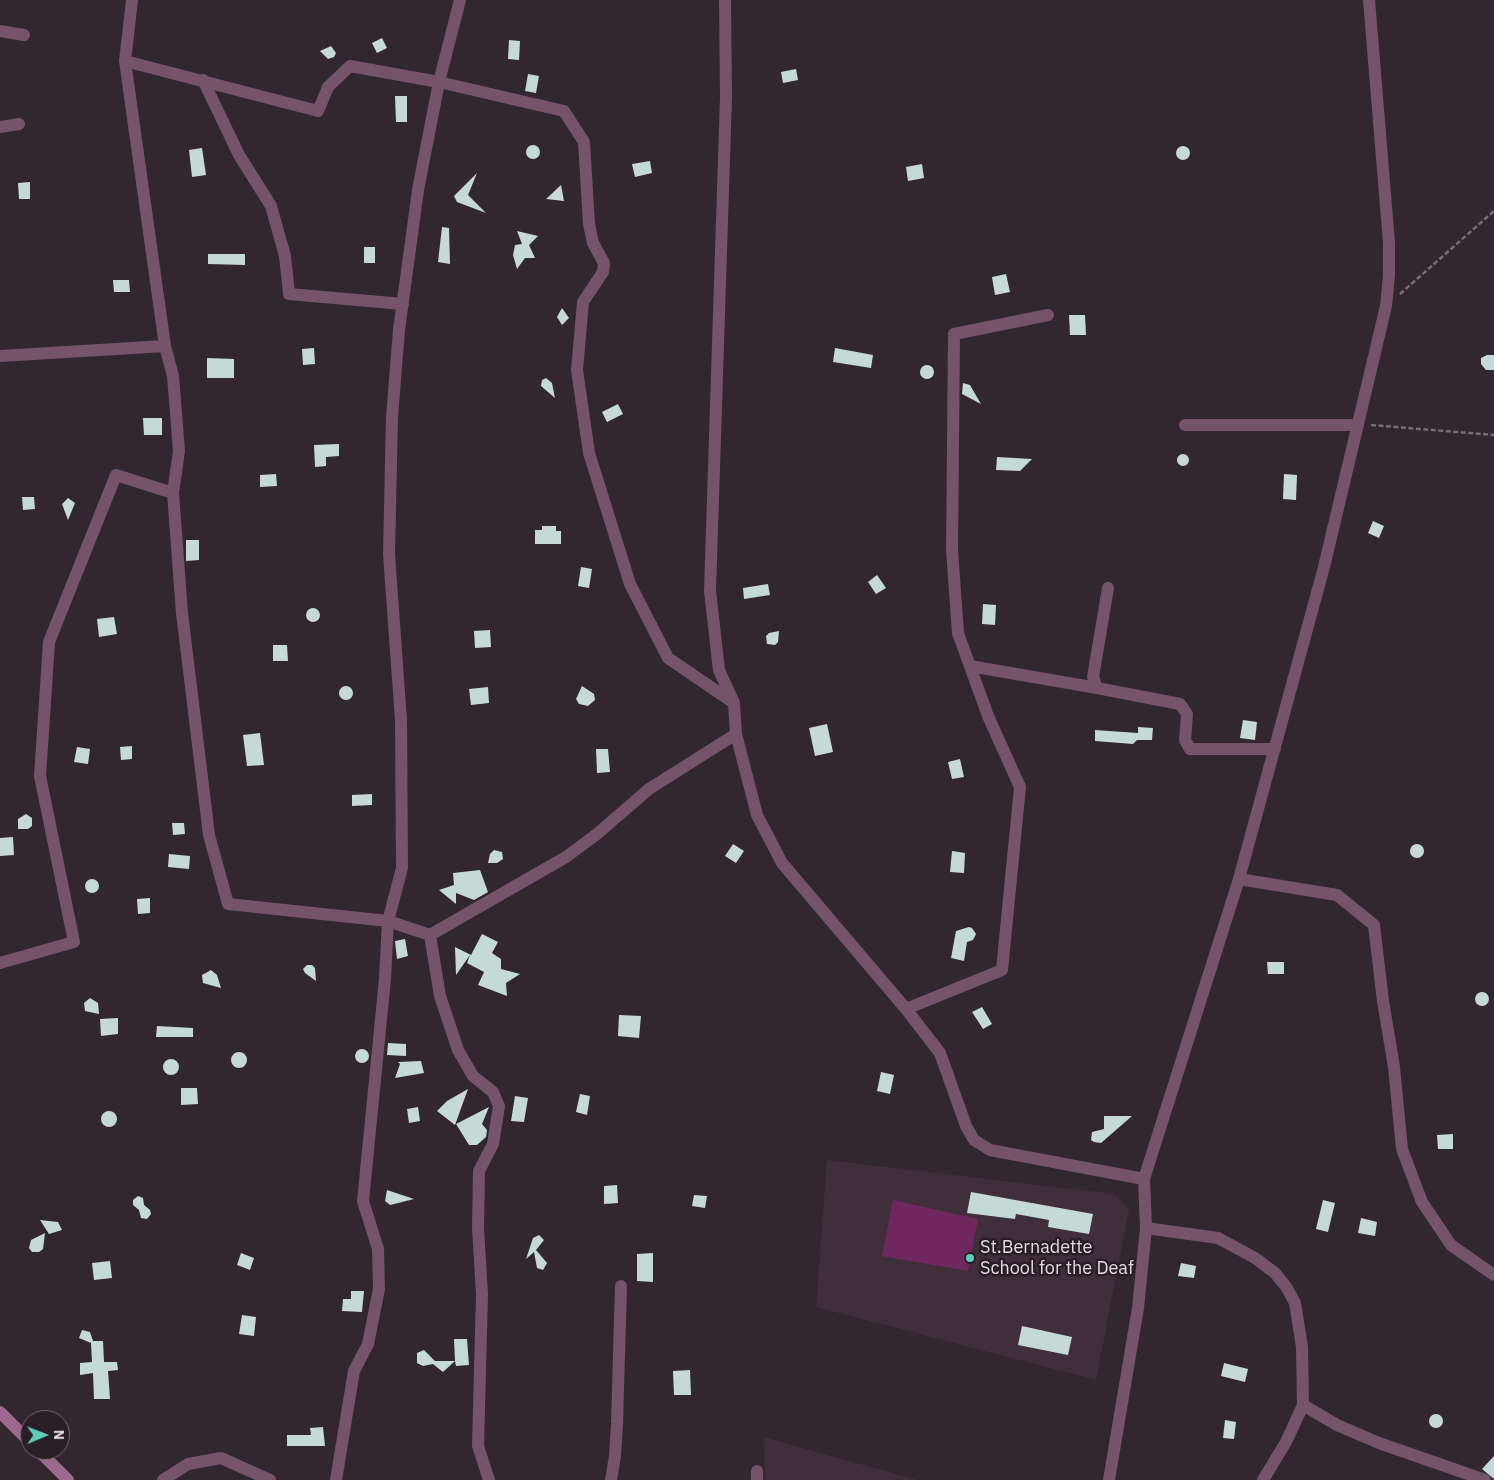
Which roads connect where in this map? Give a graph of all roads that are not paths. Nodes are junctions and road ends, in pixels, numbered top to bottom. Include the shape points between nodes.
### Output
1 (132, 0) edge
2 (460, 0) edge
3 (725, 0) edge
4 (1369, 0) edge
5 (0, 31) edge
6 (24, 35) dead end
7 (125, 60) junction
8 (203, 80) junction
9 (438, 82) junction
10 (19, 124) dead end
11 (0, 127) edge
12 (402, 304) junction
13 (1048, 315) dead end
14 (165, 346) junction
15 (0, 356) edge
16 (1358, 424) junction
17 (1185, 425) dead end
18 (172, 493) junction
19 (1108, 588) dead end
20 (970, 666) junction
21 (1097, 688) junction
22 (734, 703) junction
23 (736, 734) junction
24 (1275, 749) junction
25 (1239, 879) junction
26 (388, 921) junction
27 (430, 935) junction
28 (0, 963) edge
29 (906, 1009) junction
30 (1144, 1180) junction
31 (1146, 1228) junction
32 (1494, 1275) edge
33 (621, 1286) dead end
34 (1303, 1405) junction
35 (0, 1412) edge
36 (20, 1432) edge
37 (48, 1460) edge
38 (68, 1480) edge
39 (163, 1480) edge
40 (270, 1480) edge
41 (336, 1480) edge
42 (490, 1480) edge
43 (611, 1480) edge
44 (1110, 1480) edge
45 (1263, 1480) edge
46 (1485, 1480) edge

1 - 7 street
2 - 9 street
3 - 22 street via 726,97 710,591 719,670
4 - 16 street via 1389,275 1386,306
5 - 6 street
7 - 8 street
7 - 14 street
8 - 9 street via 318,111 328,87 350,66
8 - 12 street via 239,155 271,206 285,256 289,294
9 - 12 street
9 - 22 street via 564,111 584,142 589,224 593,243 604,263 602,272 583,302 577,370 589,453 630,584 668,658
10 - 11 street
12 - 26 street via 392,417 389,554 401,720 402,868
13 - 20 street via 954,334 952,550 958,633
14 - 15 street
14 - 18 street via 173,376 179,451
16 - 17 street
16 - 24 street
18 - 26 street via 182,613 209,835 228,904
18 - 28 street via 116,475 49,642 40,776 74,942
19 - 21 street via 1093,677
20 - 21 street
20 - 29 street via 1020,787 1002,970
21 - 24 street via 1180,704 1187,714 1185,740 1190,749
22 - 23 street
23 - 27 street via 649,788 566,857
23 - 29 street via 758,815 782,863
24 - 25 street
25 - 30 street
25 - 32 street via 1336,895 1374,926 1402,1149 1422,1202 1451,1246
26 - 27 street
26 - 41 street via 363,1202 378,1249 379,1289 368,1344 354,1371
27 - 42 street via 440,996 458,1050 474,1076 493,1092 499,1106 493,1144 479,1171 482,1294 478,1446
29 - 30 street via 940,1053 974,1140 990,1150
30 - 31 street
31 - 34 street via 1218,1238 1275,1273 1295,1303 1300,1323
31 - 44 street via 1138,1308
33 - 43 street via 617,1424
34 - 45 street
34 - 46 street via 1379,1443
35 - 36 main road
37 - 38 main road
39 - 40 street via 188,1464 221,1458

